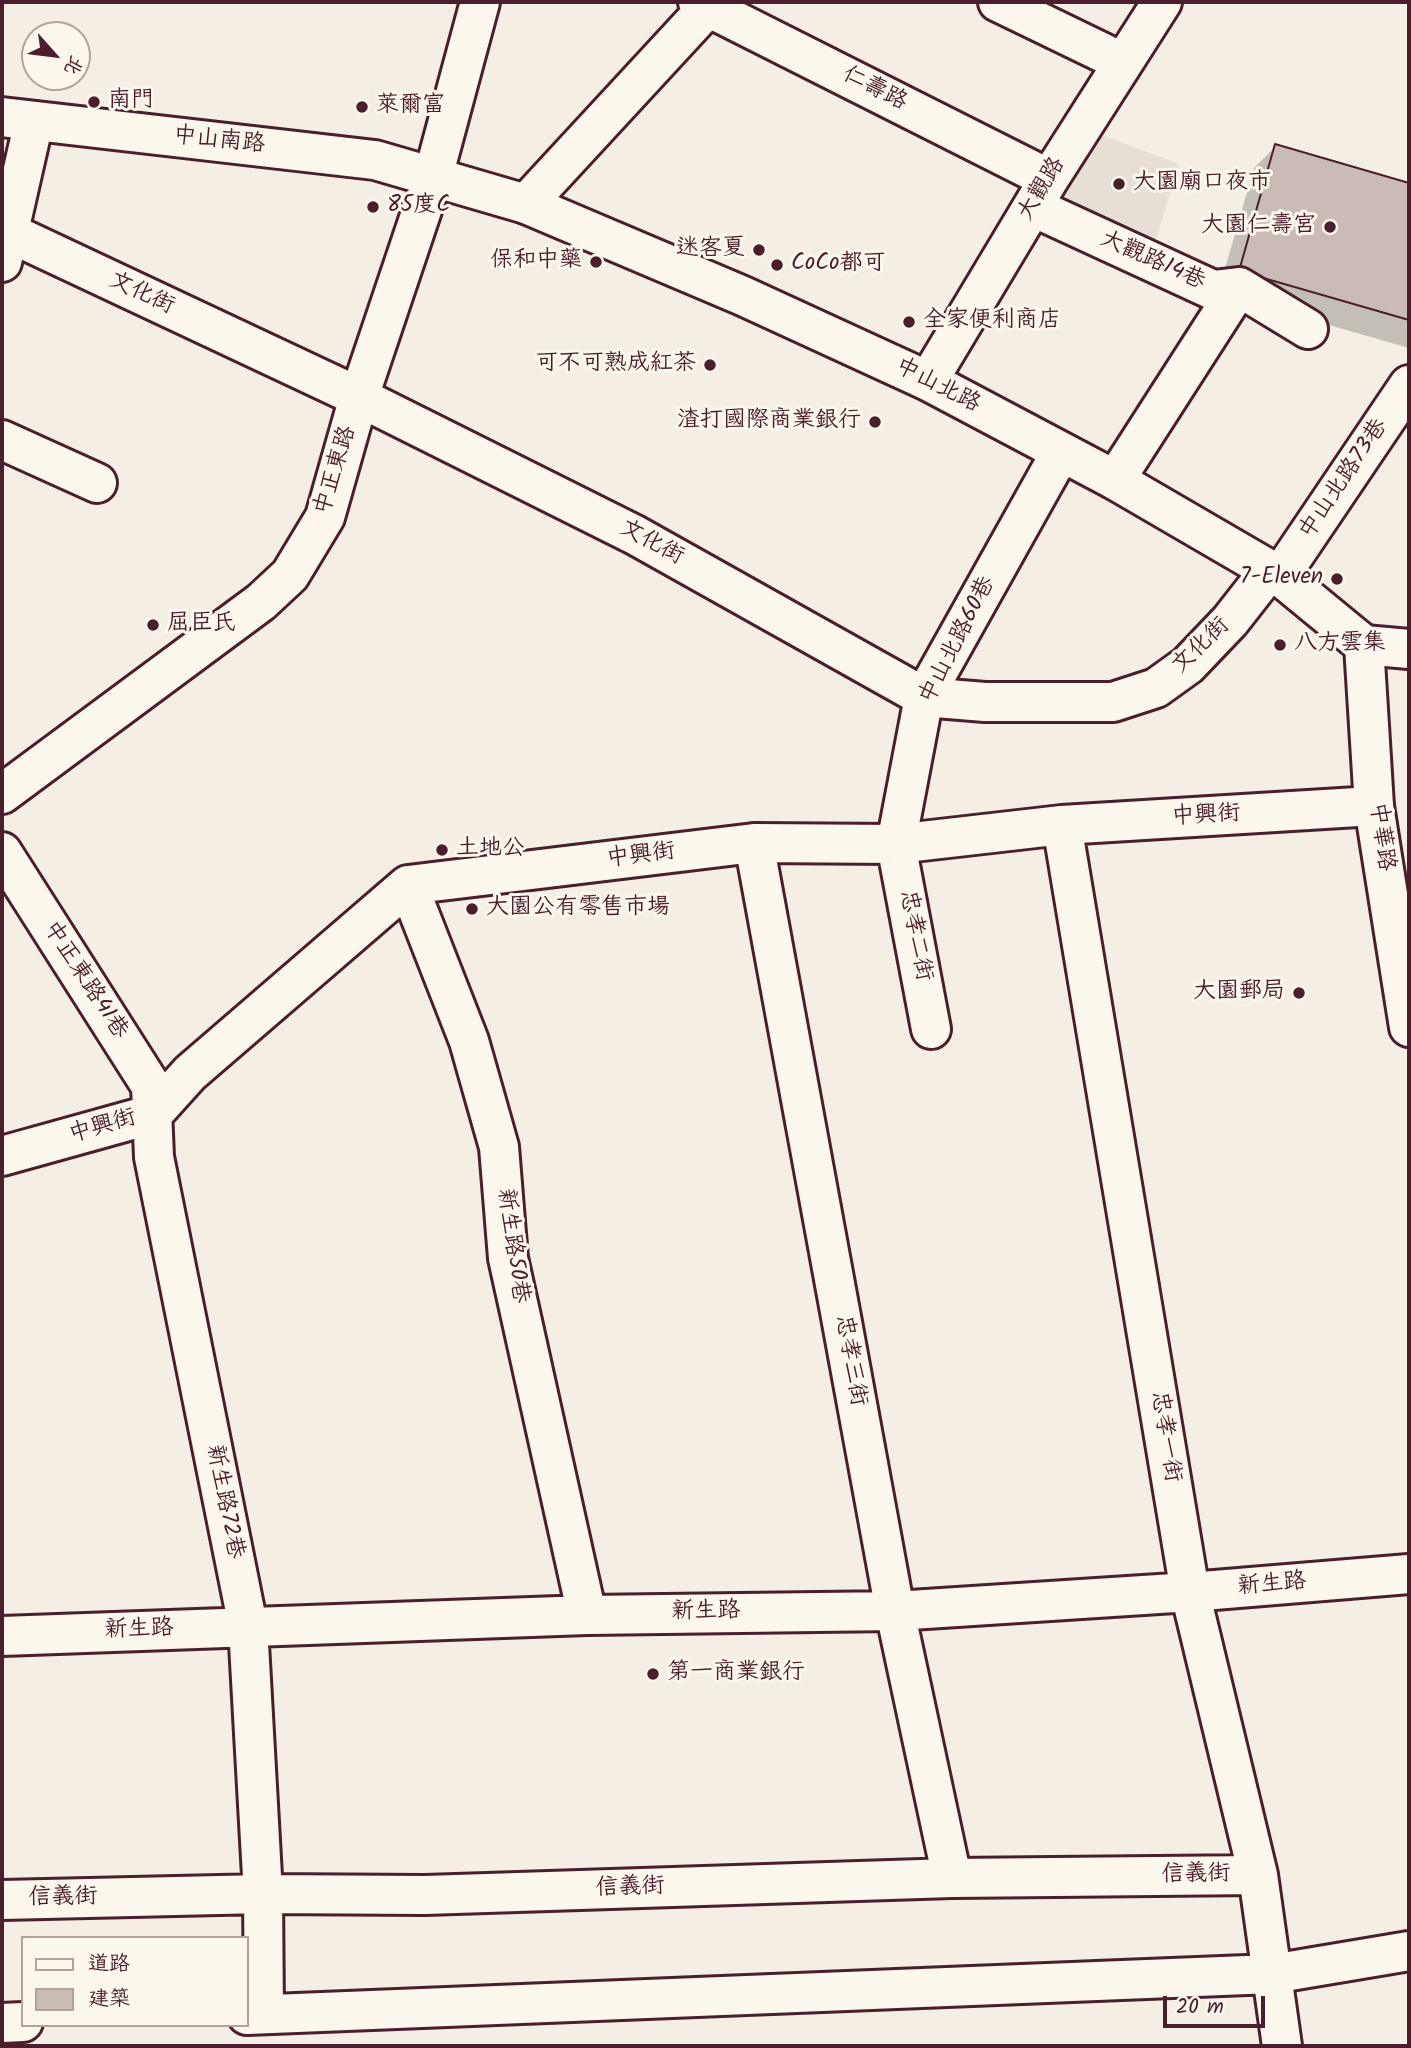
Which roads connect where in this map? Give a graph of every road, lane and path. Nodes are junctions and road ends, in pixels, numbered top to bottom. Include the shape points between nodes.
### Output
1 (480, 2) edge
2 (998, 2) edge
3 (1162, 2) edge
4 (703, 4) edge
5 (758, 15) edge
6 (1122, 62) junction
7 (18, 119) edge
8 (433, 177) junction
9 (1041, 193) junction
10 (526, 204) junction
11 (6, 247) edge
12 (1239, 287) junction
13 (1308, 329) dead end
14 (928, 380) junction
15 (1409, 385) edge
16 (359, 397) junction
17 (2, 440) edge
18 (1061, 452) junction
19 (1115, 480) junction
20 (97, 483) dead end
21 (1275, 573) junction
22 (1364, 645) junction
23 (1409, 649) edge
24 (924, 697) junction
25 (2, 794) edge
26 (1374, 806) junction
27 (1062, 825) junction
28 (754, 843) junction
29 (896, 844) junction
30 (2, 852) edge
31 (408, 885) junction
32 (1409, 1027) edge
33 (931, 1029) dead end
34 (153, 1114) junction
35 (2, 1156) edge
36 (1409, 1574) edge
37 (1190, 1592) junction
38 (895, 1611) junction
39 (587, 1615) junction
40 (248, 1626) junction
41 (2, 1636) edge
42 (1258, 1875) junction
43 (952, 1878) junction
44 (263, 1894) junction
45 (2, 1900) edge
46 (1409, 1951) edge
47 (1272, 1974) junction
48 (256, 2015) edge
49 (21, 2022) edge
50 (2, 2023) edge
51 (1282, 2046) edge

1 - 8 street, 中正東路
2 - 6 street
3 - 6 street, 大觀路
4 - 5 street, 仁壽路
4 - 10 street
5 - 9 street, 仁壽路
6 - 9 street, 大觀路
7 - 8 street, 中山南路 via 375,160
7 - 11 street
8 - 10 street, 中山北路
8 - 16 street, 中正東路
9 - 12 street, 大觀路14巷 via 1213,289
9 - 14 street, 大觀路
10 - 14 street, 中山北路
11 - 16 street, 文化街
12 - 13 street, 大觀路14巷
12 - 19 street
14 - 18 street, 中山北路
15 - 21 street, 中山北路73巷
16 - 24 street, 文化街 via 635,535
16 - 25 street, 中正東路 via 325,517 290,575 261,602
17 - 20 street
18 - 19 street, 中山北路
18 - 24 street, 中山北路60巷
19 - 21 street, 中山北路
21 - 22 street, 中山北路
21 - 24 street, 文化街 via 1188,665 1156,688 1113,702
22 - 23 street
22 - 26 street, 中華路
24 - 29 street, 中山北路60巷
26 - 27 street, 中興街
26 - 32 street, 中華路
27 - 29 street, 中興街
27 - 37 street, 忠孝一街
28 - 29 street, 中興街
28 - 31 street, 中興街
28 - 38 street, 忠孝三街
29 - 33 street, 忠孝二街
30 - 34 street, 中正東路41巷 via 151,1086
31 - 34 street, 中興街 via 190,1073
31 - 39 street, 新生路50巷 via 469,1041 499,1147 508,1258
34 - 35 street, 中興街
34 - 40 street, 新生路72巷 via 154,1157
36 - 37 street, 新生路
37 - 38 street, 新生路
37 - 42 street, 忠孝一街
38 - 39 street, 新生路
38 - 43 street, 忠孝三街
39 - 40 street, 新生路
40 - 41 street, 新生路
40 - 44 street, 新生路72巷
42 - 43 street, 信義街
42 - 47 street, 忠孝一街
43 - 44 street, 信義街 via 425,1895
44 - 45 street, 信義街
44 - 48 street, 新生路72巷
46 - 47 street
47 - 48 street
47 - 51 street, 忠孝一街
49 - 50 street

